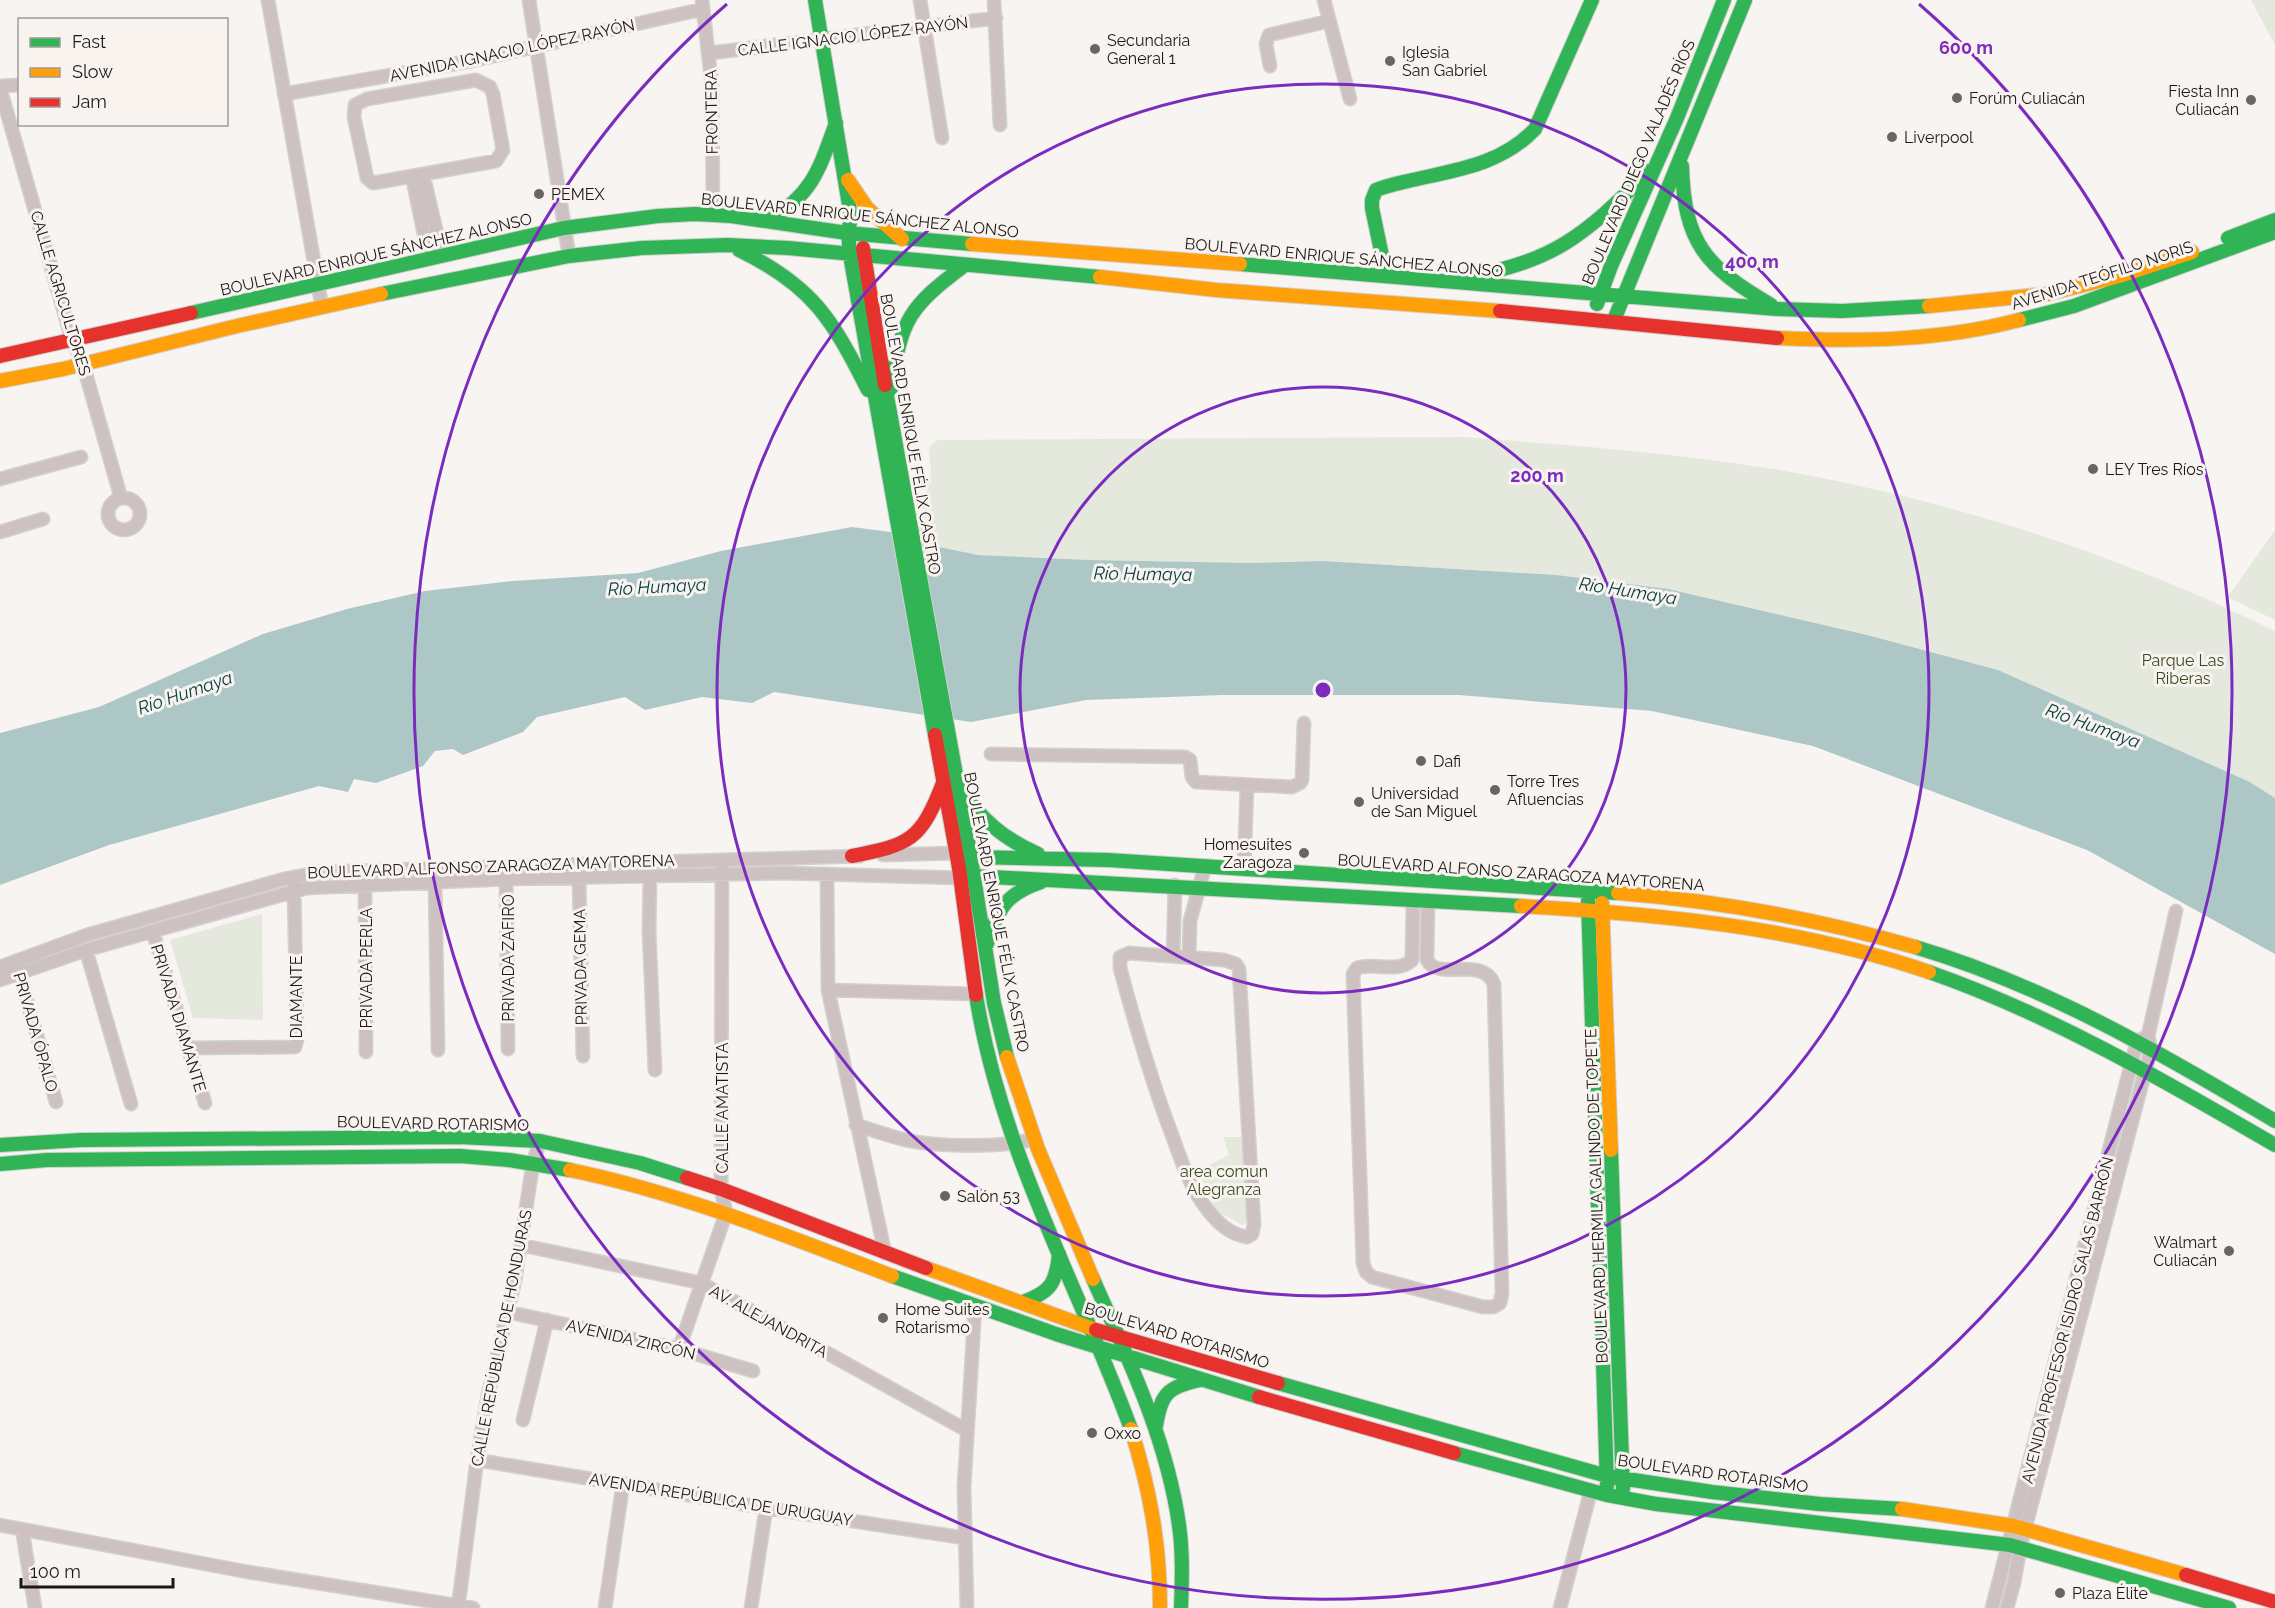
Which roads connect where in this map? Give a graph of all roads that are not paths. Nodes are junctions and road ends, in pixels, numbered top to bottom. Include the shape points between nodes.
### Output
1 (268, 0) edge
2 (529, 0) edge
3 (815, 0) edge
4 (920, 0) edge
5 (994, 0) edge
6 (1324, 0) edge
7 (1592, 0) edge
8 (1724, 0) edge
9 (1745, 0) edge
10 (703, 4) edge
11 (996, 18) junction
12 (1329, 21) junction
13 (925, 27) junction
14 (822, 39) junction
15 (535, 46) junction
16 (710, 53) junction
17 (1270, 66) dead end
18 (18, 85) edge
19 (0, 87) edge
20 (284, 94) junction
21 (1350, 99) dead end
22 (836, 123) junction
23 (1000, 125) dead end
24 (942, 138) dead end
25 (1682, 158) junction
26 (1656, 164) junction
27 (418, 175) junction
28 (845, 176) junction
29 (713, 215) junction
30 (2275, 220) edge
31 (769, 221) junction
32 (564, 228) junction
33 (2275, 232) edge
34 (854, 234) junction
35 (902, 239) junction
36 (727, 245) junction
37 (2199, 255) junction
38 (569, 256) junction
39 (857, 256) junction
40 (435, 257) junction
41 (965, 265) junction
42 (1386, 276) junction
43 (1435, 280) junction
44 (317, 284) junction
45 (1600, 295) junction
46 (1623, 297) junction
47 (321, 307) junction
48 (1777, 309) junction
49 (1593, 318) junction
50 (1614, 320) junction
51 (72, 340) junction
52 (0, 356) edge
53 (83, 364) junction
54 (0, 381) edge
55 (882, 406) junction
56 (81, 457) dead end
57 (0, 478) edge
58 (121, 498) dead end
59 (43, 519) dead end
60 (0, 532) edge
61 (1304, 723) dead end
62 (943, 749) junction
63 (991, 754) dead end
64 (944, 782) junction
65 (1247, 785) junction
66 (957, 787) junction
67 (964, 855) junction
68 (852, 856) junction
69 (1047, 858) junction
70 (721, 859) junction
71 (1205, 866) junction
72 (1244, 869) junction
73 (507, 873) junction
74 (827, 874) junction
75 (722, 875) junction
76 (294, 877) junction
77 (650, 877) junction
78 (967, 877) junction
79 (579, 878) junction
80 (1049, 879) junction
81 (435, 882) junction
82 (365, 885) junction
83 (1175, 885) junction
84 (1200, 887) junction
85 (294, 890) junction
86 (1587, 891) junction
87 (1602, 892) junction
88 (1413, 900) junction
89 (1428, 900) junction
90 (1588, 910) junction
91 (2176, 911) dead end
92 (1602, 913) junction
93 (1174, 920) junction
94 (1190, 921) junction
95 (1864, 931) junction
96 (153, 932) junction
97 (86, 950) junction
98 (985, 950) junction
99 (1859, 951) junction
100 (1173, 956) junction
101 (1189, 957) junction
102 (0, 967) edge
103 (18, 968) junction
104 (0, 980) edge
105 (828, 990) junction
106 (976, 994) junction
107 (2145, 1042) junction
108 (189, 1048) junction
109 (508, 1049) dead end
110 (438, 1050) dead end
111 (366, 1052) dead end
112 (583, 1056) dead end
113 (2132, 1063) junction
114 (655, 1070) dead end
115 (2145, 1072) junction
116 (56, 1102) dead end
117 (205, 1103) dead end
118 (131, 1104) dead end
119 (2275, 1121) edge
120 (856, 1125) junction
121 (221, 1139) junction
122 (1034, 1139) junction
123 (540, 1142) junction
124 (1016, 1144) junction
125 (0, 1145) edge
126 (2275, 1145) edge
127 (222, 1158) junction
128 (533, 1162) junction
129 (0, 1164) edge
130 (721, 1189) junction
131 (726, 1213) junction
132 (521, 1245) junction
133 (885, 1252) junction
134 (1059, 1253) junction
135 (701, 1283) junction
136 (1023, 1302) junction
137 (975, 1306) junction
138 (508, 1312) junction
139 (548, 1320) junction
140 (1090, 1328) junction
141 (1119, 1338) junction
142 (680, 1349) junction
143 (1101, 1349) junction
144 (1128, 1359) junction
145 (753, 1371) dead end
146 (1200, 1380) junction
147 (1368, 1410) junction
148 (523, 1420) dead end
149 (1366, 1426) junction
150 (1155, 1427) junction
151 (966, 1430) junction
152 (477, 1460) junction
153 (1607, 1476) junction
154 (1622, 1479) junction
155 (623, 1483) junction
156 (1591, 1490) junction
157 (1607, 1495) junction
158 (1623, 1498) junction
159 (766, 1508) junction
160 (0, 1525) edge
161 (2019, 1528) junction
162 (22, 1529) junction
163 (965, 1538) junction
164 (2015, 1547) junction
165 (2275, 1602) edge
166 (458, 1607) edge
167 (35, 1608) edge
168 (473, 1608) edge
169 (606, 1608) edge
170 (751, 1608) edge
171 (967, 1608) edge
172 (1160, 1608) edge
173 (1181, 1608) edge
174 (1560, 1608) edge
175 (1992, 1608) edge
176 (2007, 1608) edge
177 (2229, 1608) edge

1 - 20 street
2 - 15 street
3 - 14 main road
4 - 13 street
5 - 11 street
6 - 12 street
7 - 42 main road via 1535,129 1517,147 1475,165 1376,190 1372,208
8 - 26 main road, BOULEVARD DIEGO VALADÉS RÍOS
9 - 25 main road
10 - 15 street, AVENIDA IGNACIO LÓPEZ RAYÓN
10 - 16 street, FRONTERA
11 - 13 street, CALLE IGNACIO LÓPEZ RAYÓN
11 - 23 street
12 - 17 street via 1269,35 1266,44
12 - 21 street
13 - 14 street, CALLE IGNACIO LÓPEZ RAYÓN
13 - 24 street
14 - 16 street, CALLE IGNACIO LÓPEZ RAYÓN
14 - 22 main road
15 - 20 street, AVENIDA IGNACIO LÓPEZ RAYÓN
15 - 32 street
16 - 29 street, FRONTERA
18 - 19 street
19 - 51 street, CALLE AGRICULTORES
20 - 44 street
22 - 28 main road
22 - 31 main road via 806,191
25 - 46 main road
25 - 48 main road via 1682,201 1694,240 1733,284
26 - 43 main road via 1600,219 1564,245 1506,269
26 - 45 main road, BOULEVARD DIEGO VALADÉS RÍOS
27 - 27 street via 490,164 500,157 503,150 493,94 484,83 476,80 367,99 355,105 367,178 373,183
27 - 40 street
28 - 34 main road
28 - 35 main road via 867,208
29 - 31 main road, BOULEVARD ENRIQUE SÁNCHEZ ALONSO
29 - 32 main road, BOULEVARD ENRIQUE SÁNCHEZ ALONSO via 638,217
30 - 37 main road, AVENIDA TEÓFILO NORIS
31 - 34 main road, BOULEVARD ENRIQUE SÁNCHEZ ALONSO
32 - 38 street
32 - 40 main road, BOULEVARD ENRIQUE SÁNCHEZ ALONSO
33 - 37 main road, AVENIDA TEÓFILO NORIS
34 - 35 main road, BOULEVARD ENRIQUE SÁNCHEZ ALONSO
34 - 39 main road, BOULEVARD ENRIQUE FÉLIX CASTRO
35 - 42 main road, BOULEVARD ENRIQUE SÁNCHEZ ALONSO
36 - 38 main road
36 - 39 main road
36 - 55 main road via 766,262 811,297 828,317
37 - 48 main road, AVENIDA TEÓFILO NORIS via 2033,297 1896,309
37 - 50 main road, AVENIDA TEÓFILO NORIS via 2074,306 1951,334 1796,340
38 - 47 main road
39 - 41 main road
39 - 55 main road, BOULEVARD ENRIQUE FÉLIX CASTRO
40 - 44 main road, BOULEVARD ENRIQUE SÁNCHEZ ALONSO
41 - 49 main road via 1216,290
41 - 55 main road via 915,307 904,326
42 - 43 main road, BOULEVARD ENRIQUE SÁNCHEZ ALONSO
43 - 45 main road, BOULEVARD ENRIQUE SÁNCHEZ ALONSO
44 - 47 street
44 - 51 main road, BOULEVARD ENRIQUE SÁNCHEZ ALONSO
45 - 46 main road, BOULEVARD ENRIQUE SÁNCHEZ ALONSO
45 - 49 main road, BOULEVARD DIEGO VALADÉS RÍOS
46 - 48 main road, AVENIDA TEÓFILO NORIS
46 - 50 main road
47 - 53 main road
49 - 50 main road
51 - 52 main road, BOULEVARD ENRIQUE SÁNCHEZ ALONSO
51 - 53 street, CALLE AGRICULTORES
53 - 54 main road
53 - 58 street, CALLE AGRICULTORES
55 - 62 main road, BOULEVARD ENRIQUE FÉLIX CASTRO
56 - 57 street
59 - 60 street
61 - 65 street via 1300,783 1292,787
62 - 64 main road, BOULEVARD ENRIQUE FÉLIX CASTRO
62 - 66 main road, BOULEVARD ENRIQUE FÉLIX CASTRO
63 - 65 street via 1185,757 1190,760 1196,782
64 - 67 main road, BOULEVARD ENRIQUE FÉLIX CASTRO
64 - 68 main road via 932,812 916,833 893,848
65 - 72 street
66 - 67 main road, BOULEVARD ENRIQUE FÉLIX CASTRO
66 - 69 main road via 985,822 1003,837
67 - 68 street, BOULEVARD ALFONSO ZARAGOZA MAYTORENA
67 - 69 main road, BOULEVARD ALFONSO ZARAGOZA MAYTORENA
67 - 78 main road, BOULEVARD ENRIQUE FÉLIX CASTRO
68 - 70 street, BOULEVARD ALFONSO ZARAGOZA MAYTORENA
69 - 71 main road, BOULEVARD ALFONSO ZARAGOZA MAYTORENA
70 - 73 street, BOULEVARD ALFONSO ZARAGOZA MAYTORENA
70 - 75 street, CALLE AMATISTA
71 - 72 main road, BOULEVARD ALFONSO ZARAGOZA MAYTORENA
71 - 84 street
72 - 86 main road, BOULEVARD ALFONSO ZARAGOZA MAYTORENA
73 - 76 street, BOULEVARD ALFONSO ZARAGOZA MAYTORENA via 347,870
73 - 79 street, BOULEVARD ALFONSO ZARAGOZA MAYTORENA
73 - 81 street, BOULEVARD ALFONSO ZARAGOZA MAYTORENA
73 - 109 street, PRIVADA ZAFIRO
74 - 75 street, BOULEVARD ALFONSO ZARAGOZA MAYTORENA
74 - 78 street, BOULEVARD ALFONSO ZARAGOZA MAYTORENA
74 - 105 street
75 - 77 street, BOULEVARD ALFONSO ZARAGOZA MAYTORENA
75 - 130 street, CALLE AMATISTA
76 - 85 street, DIAMANTE
76 - 103 street, BOULEVARD ALFONSO ZARAGOZA MAYTORENA via 87,934
77 - 79 street, BOULEVARD ALFONSO ZARAGOZA MAYTORENA
77 - 114 street
78 - 80 main road, BOULEVARD ALFONSO ZARAGOZA MAYTORENA
78 - 98 main road, BOULEVARD ENRIQUE FÉLIX CASTRO
78 - 106 main road, BOULEVARD ENRIQUE FÉLIX CASTRO
79 - 112 street, PRIVADA GEMA
80 - 83 main road, BOULEVARD ALFONSO ZARAGOZA MAYTORENA
80 - 98 main road via 1022,887 1009,897 995,918
81 - 82 street, BOULEVARD ALFONSO ZARAGOZA MAYTORENA
81 - 110 street
82 - 85 street, BOULEVARD ALFONSO ZARAGOZA MAYTORENA
82 - 111 street, PRIVADA PERLA
83 - 84 main road, BOULEVARD ALFONSO ZARAGOZA MAYTORENA
83 - 93 street
84 - 88 main road, BOULEVARD ALFONSO ZARAGOZA MAYTORENA
84 - 94 street
85 - 96 street, BOULEVARD ALFONSO ZARAGOZA MAYTORENA
85 - 108 street, DIAMANTE via 295,1047
86 - 87 main road, BOULEVARD ALFONSO ZARAGOZA MAYTORENA
86 - 90 main road, BOULEVARD HERMILA GALINDO DE TOPETE
87 - 92 main road, BOULEVARD HERMILA GALINDO DE TOPETE
87 - 95 main road, BOULEVARD ALFONSO ZARAGOZA MAYTORENA via 1749,908
88 - 89 main road, BOULEVARD ALFONSO ZARAGOZA MAYTORENA
88 - 89 street via 1412,960 1398,967 1361,966 1353,974 1363,1267 1376,1278 1493,1307 1500,1303 1502,1293 1494,984 1485,972 1429,964
89 - 90 main road, BOULEVARD ALFONSO ZARAGOZA MAYTORENA
90 - 92 main road, BOULEVARD ALFONSO ZARAGOZA MAYTORENA
90 - 153 main road, BOULEVARD HERMILA GALINDO DE TOPETE
91 - 107 street, AVENIDA PROFESOR ISIDRO SALAS BARRÓN
92 - 99 main road, BOULEVARD ALFONSO ZARAGOZA MAYTORENA via 1721,923
92 - 154 main road, BOULEVARD HERMILA GALINDO DE TOPETE
93 - 94 street
93 - 100 street
94 - 101 street
95 - 99 main road
95 - 107 main road, BOULEVARD ALFONSO ZARAGOZA MAYTORENA via 2005,978
96 - 97 street, BOULEVARD ALFONSO ZARAGOZA MAYTORENA
96 - 108 street, PRIVADA DIAMANTE
97 - 103 street, BOULEVARD ALFONSO ZARAGOZA MAYTORENA
97 - 118 street
98 - 122 main road, BOULEVARD ENRIQUE FÉLIX CASTRO via 1006,1053
99 - 113 main road, BOULEVARD ALFONSO ZARAGOZA MAYTORENA via 1993,996
100 - 101 street
100 - 101 street via 1123,954 1120,968 1165,1116 1192,1185 1217,1221 1234,1234 1247,1237 1254,1225 1239,969 1231,961
102 - 103 street, BOULEVARD ALFONSO ZARAGOZA MAYTORENA
103 - 104 street, BOULEVARD ALFONSO ZARAGOZA MAYTORENA
103 - 116 street, PRIVADA ÓPALO
105 - 106 street
105 - 120 street
106 - 124 main road, BOULEVARD ENRIQUE FÉLIX CASTRO via 986,1046
107 - 113 street, AVENIDA PROFESOR ISIDRO SALAS BARRÓN
107 - 115 street, AVENIDA PROFESOR ISIDRO SALAS BARRÓN
107 - 119 main road, BOULEVARD ALFONSO ZARAGOZA MAYTORENA
108 - 117 street, PRIVADA DIAMANTE
113 - 115 main road, BOULEVARD ALFONSO ZARAGOZA MAYTORENA
113 - 161 street, AVENIDA PROFESOR ISIDRO SALAS BARRÓN
115 - 126 main road, BOULEVARD ALFONSO ZARAGOZA MAYTORENA
115 - 161 street, AVENIDA PROFESOR ISIDRO SALAS BARRÓN
120 - 124 street via 908,1140
120 - 133 street
121 - 123 main road, BOULEVARD ROTARISMO via 459,1137
121 - 125 main road, BOULEVARD ROTARISMO
121 - 127 main road
122 - 124 street
122 - 141 main road, BOULEVARD ENRIQUE FÉLIX CASTRO
123 - 128 street, CALLE REPÚBLICA DE HONDURAS
123 - 130 main road, BOULEVARD ROTARISMO via 640,1163
124 - 134 main road, BOULEVARD ENRIQUE FÉLIX CASTRO
127 - 128 main road, BOULEVARD ROTARISMO via 466,1157
127 - 129 main road, BOULEVARD ROTARISMO
128 - 131 main road, BOULEVARD ROTARISMO via 608,1178
128 - 132 street, CALLE REPÚBLICA DE HONDURAS
130 - 131 street, CALLE AMATISTA
130 - 133 main road, BOULEVARD ROTARISMO
131 - 135 street
131 - 137 main road, BOULEVARD ROTARISMO
132 - 135 street, AV. ALEJANDRITA
132 - 138 street, CALLE REPÚBLICA DE HONDURAS
133 - 136 main road, BOULEVARD ROTARISMO
134 - 136 main road via 1058,1273 1049,1291
134 - 140 main road, BOULEVARD ENRIQUE FÉLIX CASTRO
135 - 142 street
135 - 151 street, AV. ALEJANDRITA
136 - 140 main road, BOULEVARD ROTARISMO
137 - 143 main road, BOULEVARD ROTARISMO
137 - 151 street
138 - 139 street, AVENIDA ZIRCÓN
138 - 152 street, CALLE REPÚBLICA DE HONDURAS
139 - 142 street, AVENIDA ZIRCÓN
139 - 148 street
140 - 141 main road, BOULEVARD ROTARISMO
140 - 143 main road, BOULEVARD ENRIQUE FÉLIX CASTRO
141 - 144 main road, BOULEVARD ENRIQUE FÉLIX CASTRO
141 - 147 main road, BOULEVARD ROTARISMO
142 - 145 street, AVENIDA ZIRCÓN
143 - 144 main road, BOULEVARD ROTARISMO
143 - 172 main road, BOULEVARD ENRIQUE FÉLIX CASTRO via 1126,1411 1150,1490 1161,1566
144 - 146 main road, BOULEVARD ROTARISMO
144 - 150 main road, BOULEVARD ENRIQUE FÉLIX CASTRO
146 - 149 main road, BOULEVARD ROTARISMO
146 - 150 main road via 1167,1391 1159,1405
147 - 149 main road
147 - 153 main road, BOULEVARD ROTARISMO
149 - 156 main road, BOULEVARD ROTARISMO
150 - 173 main road, BOULEVARD ENRIQUE FÉLIX CASTRO via 1175,1492 1180,1524
151 - 163 street
152 - 155 street, AVENIDA REPÚBLICA DE URUGUAY
152 - 166 street, CALLE REPÚBLICA DE HONDURAS
153 - 154 main road, BOULEVARD ROTARISMO
153 - 157 main road, BOULEVARD HERMILA GALINDO DE TOPETE
154 - 158 main road, BOULEVARD HERMILA GALINDO DE TOPETE
154 - 161 main road, BOULEVARD ROTARISMO via 1820,1504 1910,1510
155 - 159 street, AVENIDA REPÚBLICA DE URUGUAY
155 - 169 street
156 - 157 main road, BOULEVARD ROTARISMO
156 - 174 street
157 - 158 main road, BOULEVARD ROTARISMO
158 - 164 main road, BOULEVARD ROTARISMO
159 - 163 street, AVENIDA REPÚBLICA DE URUGUAY
159 - 170 street
160 - 162 street
161 - 164 street, AVENIDA PROFESOR ISIDRO SALAS BARRÓN
161 - 165 main road, BOULEVARD ROTARISMO
162 - 166 street
162 - 167 street
163 - 171 street
164 - 175 street, AVENIDA PROFESOR ISIDRO SALAS BARRÓN
164 - 176 street, AVENIDA PROFESOR ISIDRO SALAS BARRÓN
164 - 177 main road, BOULEVARD ROTARISMO
166 - 168 street

